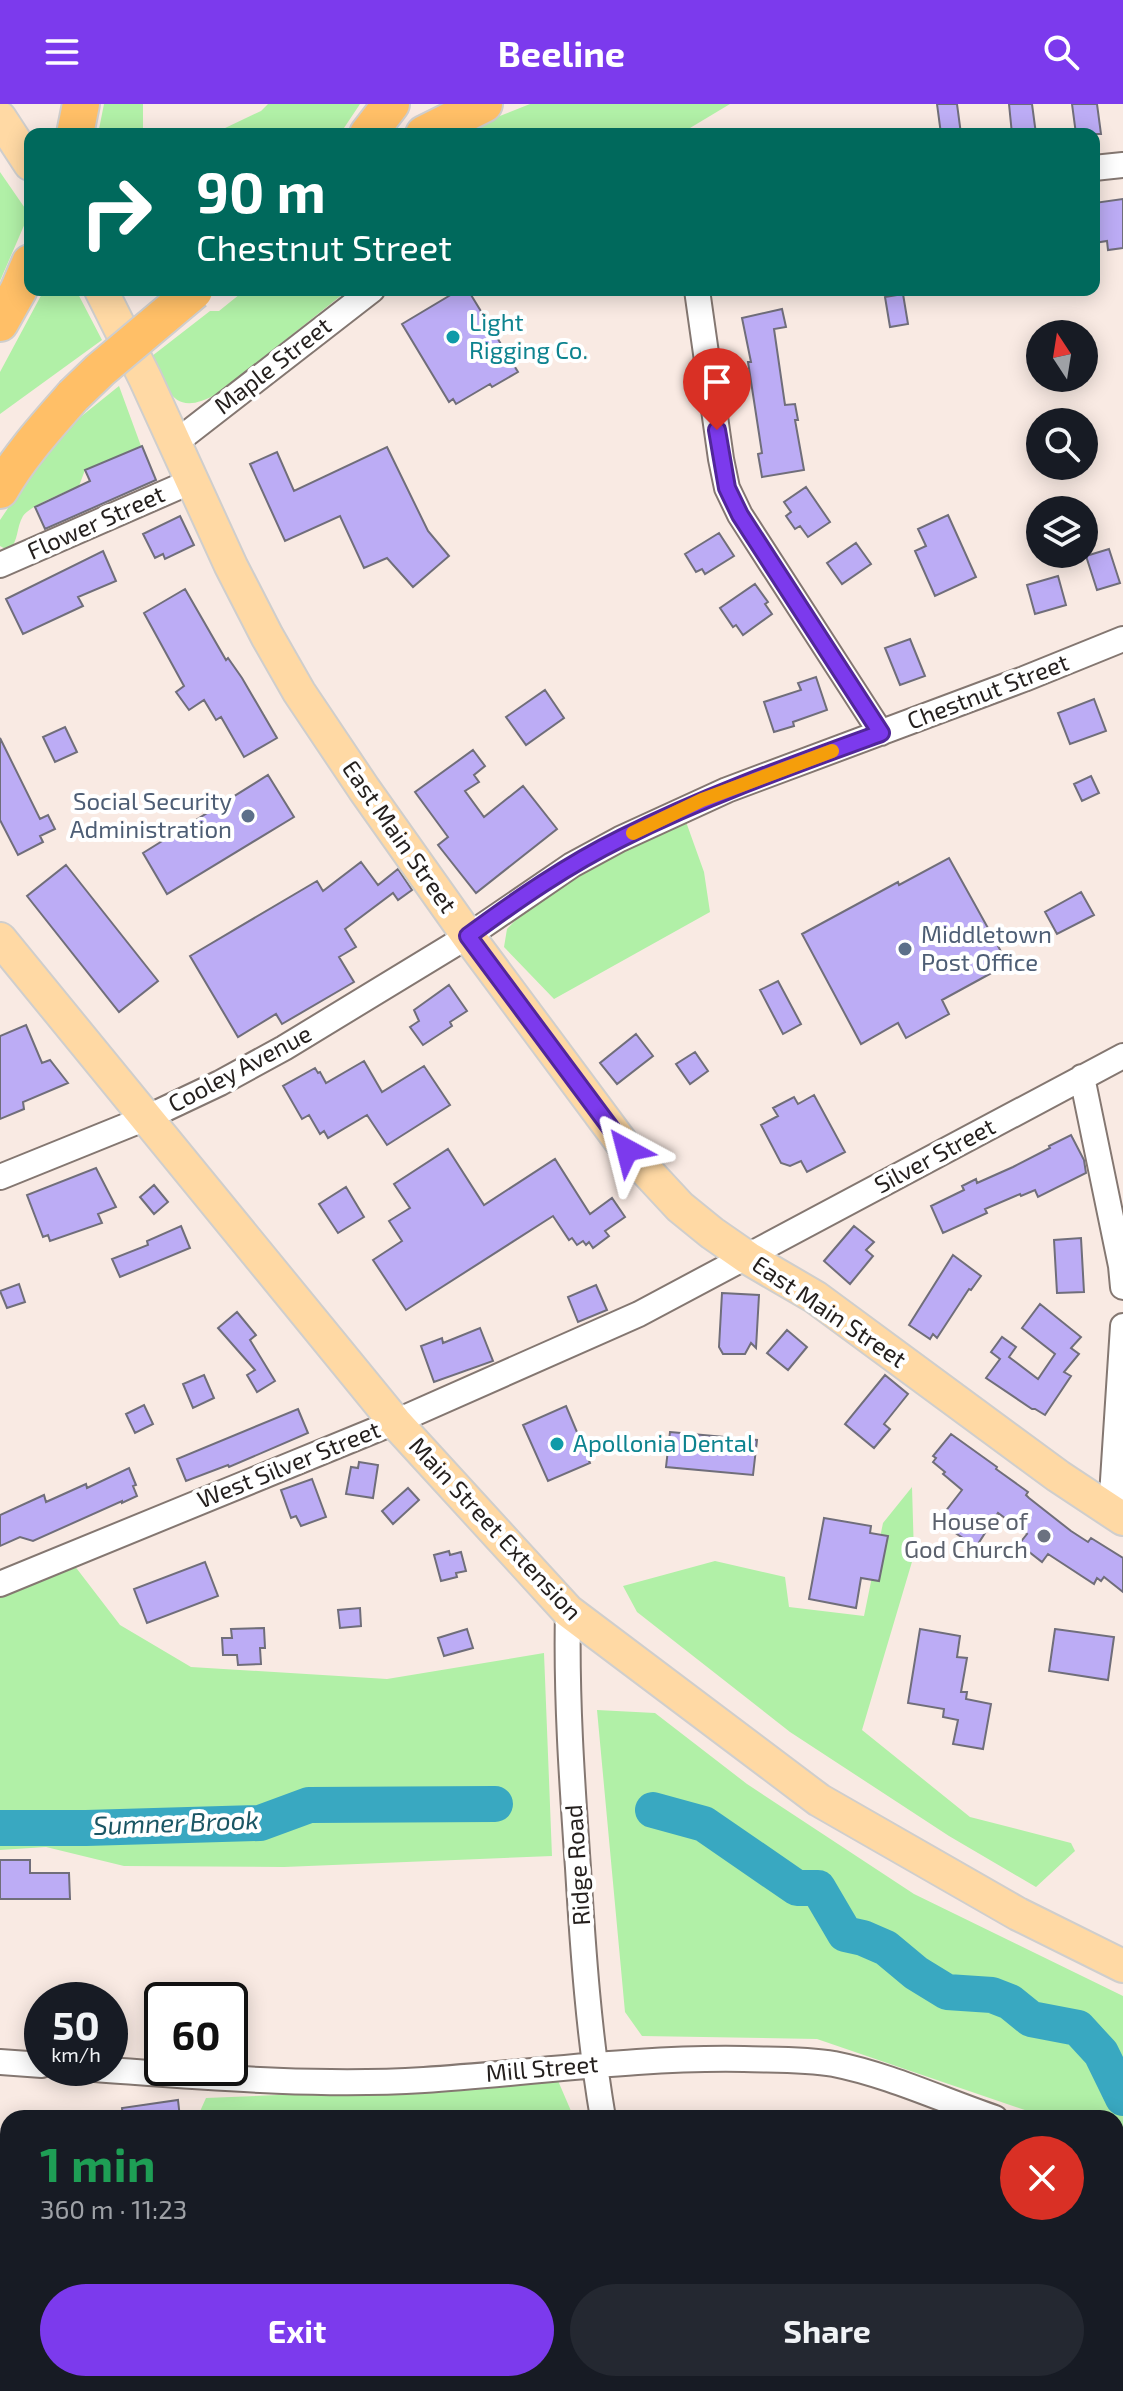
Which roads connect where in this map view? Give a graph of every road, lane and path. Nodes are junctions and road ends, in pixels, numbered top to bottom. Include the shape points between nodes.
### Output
1 (391, 104) edge
2 (484, 104) edge
3 (0, 118) edge
4 (373, 128) edge
5 (436, 128) edge
6 (24, 155) edge
7 (1123, 165) edge
8 (1100, 167) edge
9 (24, 277) edge
10 (104, 296) edge
11 (187, 296) edge
12 (364, 296) edge
13 (698, 296) edge
14 (0, 323) edge
15 (71, 390) junction
16 (0, 442) edge
17 (175, 443) junction
18 (192, 481) junction
19 (0, 490) edge
20 (0, 565) edge
21 (1123, 639) edge
22 (881, 733) junction
23 (468, 936) junction
24 (0, 939) edge
25 (1123, 1056) edge
26 (1082, 1077) junction
27 (146, 1118) junction
28 (0, 1177) edge
29 (748, 1258) junction
30 (1123, 1287) edge
31 (1123, 1326) edge
32 (395, 1422) junction
33 (1117, 1515) edge
34 (0, 1584) edge
35 (568, 1611) junction
36 (1123, 1966) edge
37 (0, 2062) edge
38 (24, 2064) edge
39 (595, 2064) junction
40 (128, 2071) edge
41 (602, 2110) edge
42 (972, 2110) edge

1 - 4 highway
2 - 5 highway
3 - 6 main road
7 - 8 street
9 - 14 highway
10 - 17 main road, East Main Street
11 - 15 highway, bridge
12 - 17 street, Maple Street
13 - 22 street via 727,488
15 - 16 highway
15 - 19 highway
17 - 18 main road, East Main Street
18 - 20 street, Flower Street
18 - 23 main road, East Main Street via 299,692
21 - 22 street, Chestnut Street
22 - 23 street, Chestnut Street via 714,795 620,839
23 - 27 street, Cooley Avenue via 284,1048
23 - 29 main road, East Main Street via 627,1150 680,1207
24 - 27 main road, Main Street Extension
25 - 26 street, Silver Street
26 - 29 street, Silver Street
26 - 30 street
27 - 28 street, Cooley Avenue
27 - 32 main road, Main Street Extension
29 - 32 street, West Silver Street via 614,1326
29 - 33 main road, East Main Street via 815,1297
31 - 33 street
32 - 34 street, West Silver Street
32 - 35 main road, Main Street Extension
35 - 36 main road, Main Street Extension via 819,1800 1018,1914
35 - 39 street, Ridge Road via 569,1737
37 - 38 street
39 - 40 street, Mill Street via 424,2080 337,2082
39 - 41 street, Ridge Road
39 - 42 street, Mill Street via 692,2058 834,2064

